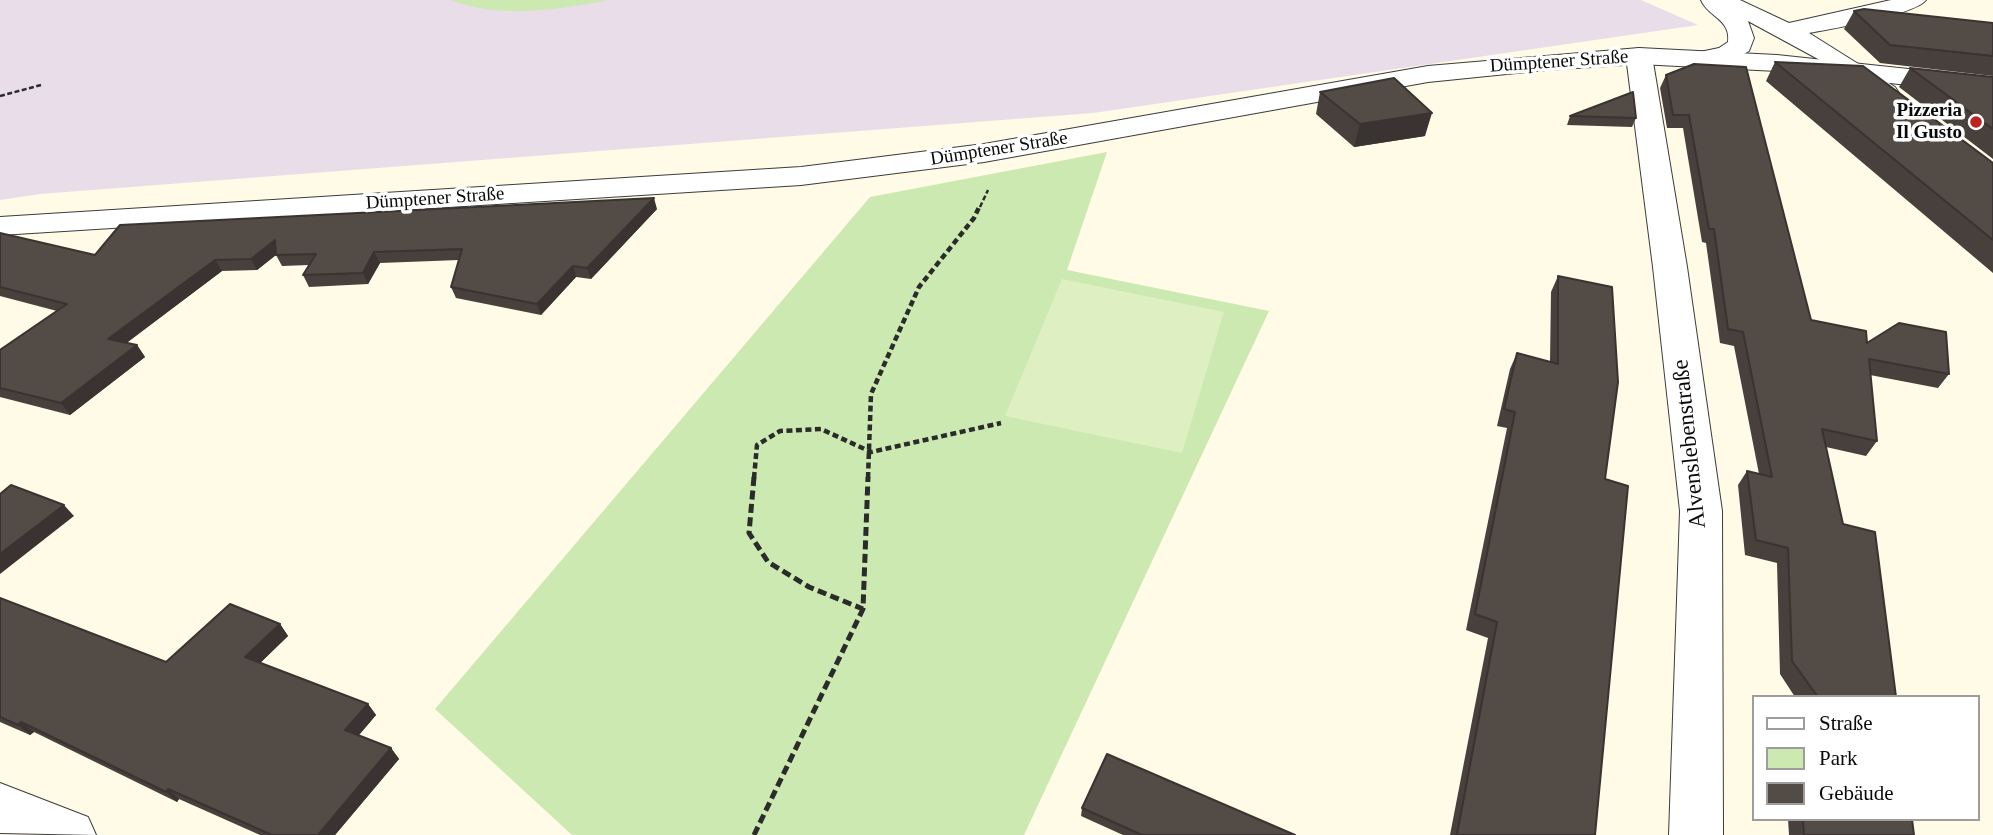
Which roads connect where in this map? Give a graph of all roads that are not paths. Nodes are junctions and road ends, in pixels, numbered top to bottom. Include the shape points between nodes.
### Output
1 (1711, 0) edge
2 (1721, 0) edge
3 (1914, 0) edge
4 (1790, 30) junction
5 (1639, 56) junction
6 (1699, 59) junction
7 (1857, 71) junction
8 (1993, 86) edge
9 (1909, 111) edge
10 (0, 226) edge
11 (0, 808) edge
12 (69, 835) edge
13 (1696, 835) edge

1 - 6 street via 1733,18 1743,37 1740,46 1726,54
2 - 4 street
3 - 4 street
4 - 7 street
5 - 6 street, Dümptener Straße
5 - 10 street, Dümptener Straße via 1428,74 984,153 801,176
5 - 13 street, Alvenslebenstraße via 1701,511
6 - 7 street, Dümptener Straße
7 - 8 street, Dümptener Straße
7 - 9 street
11 - 12 street

